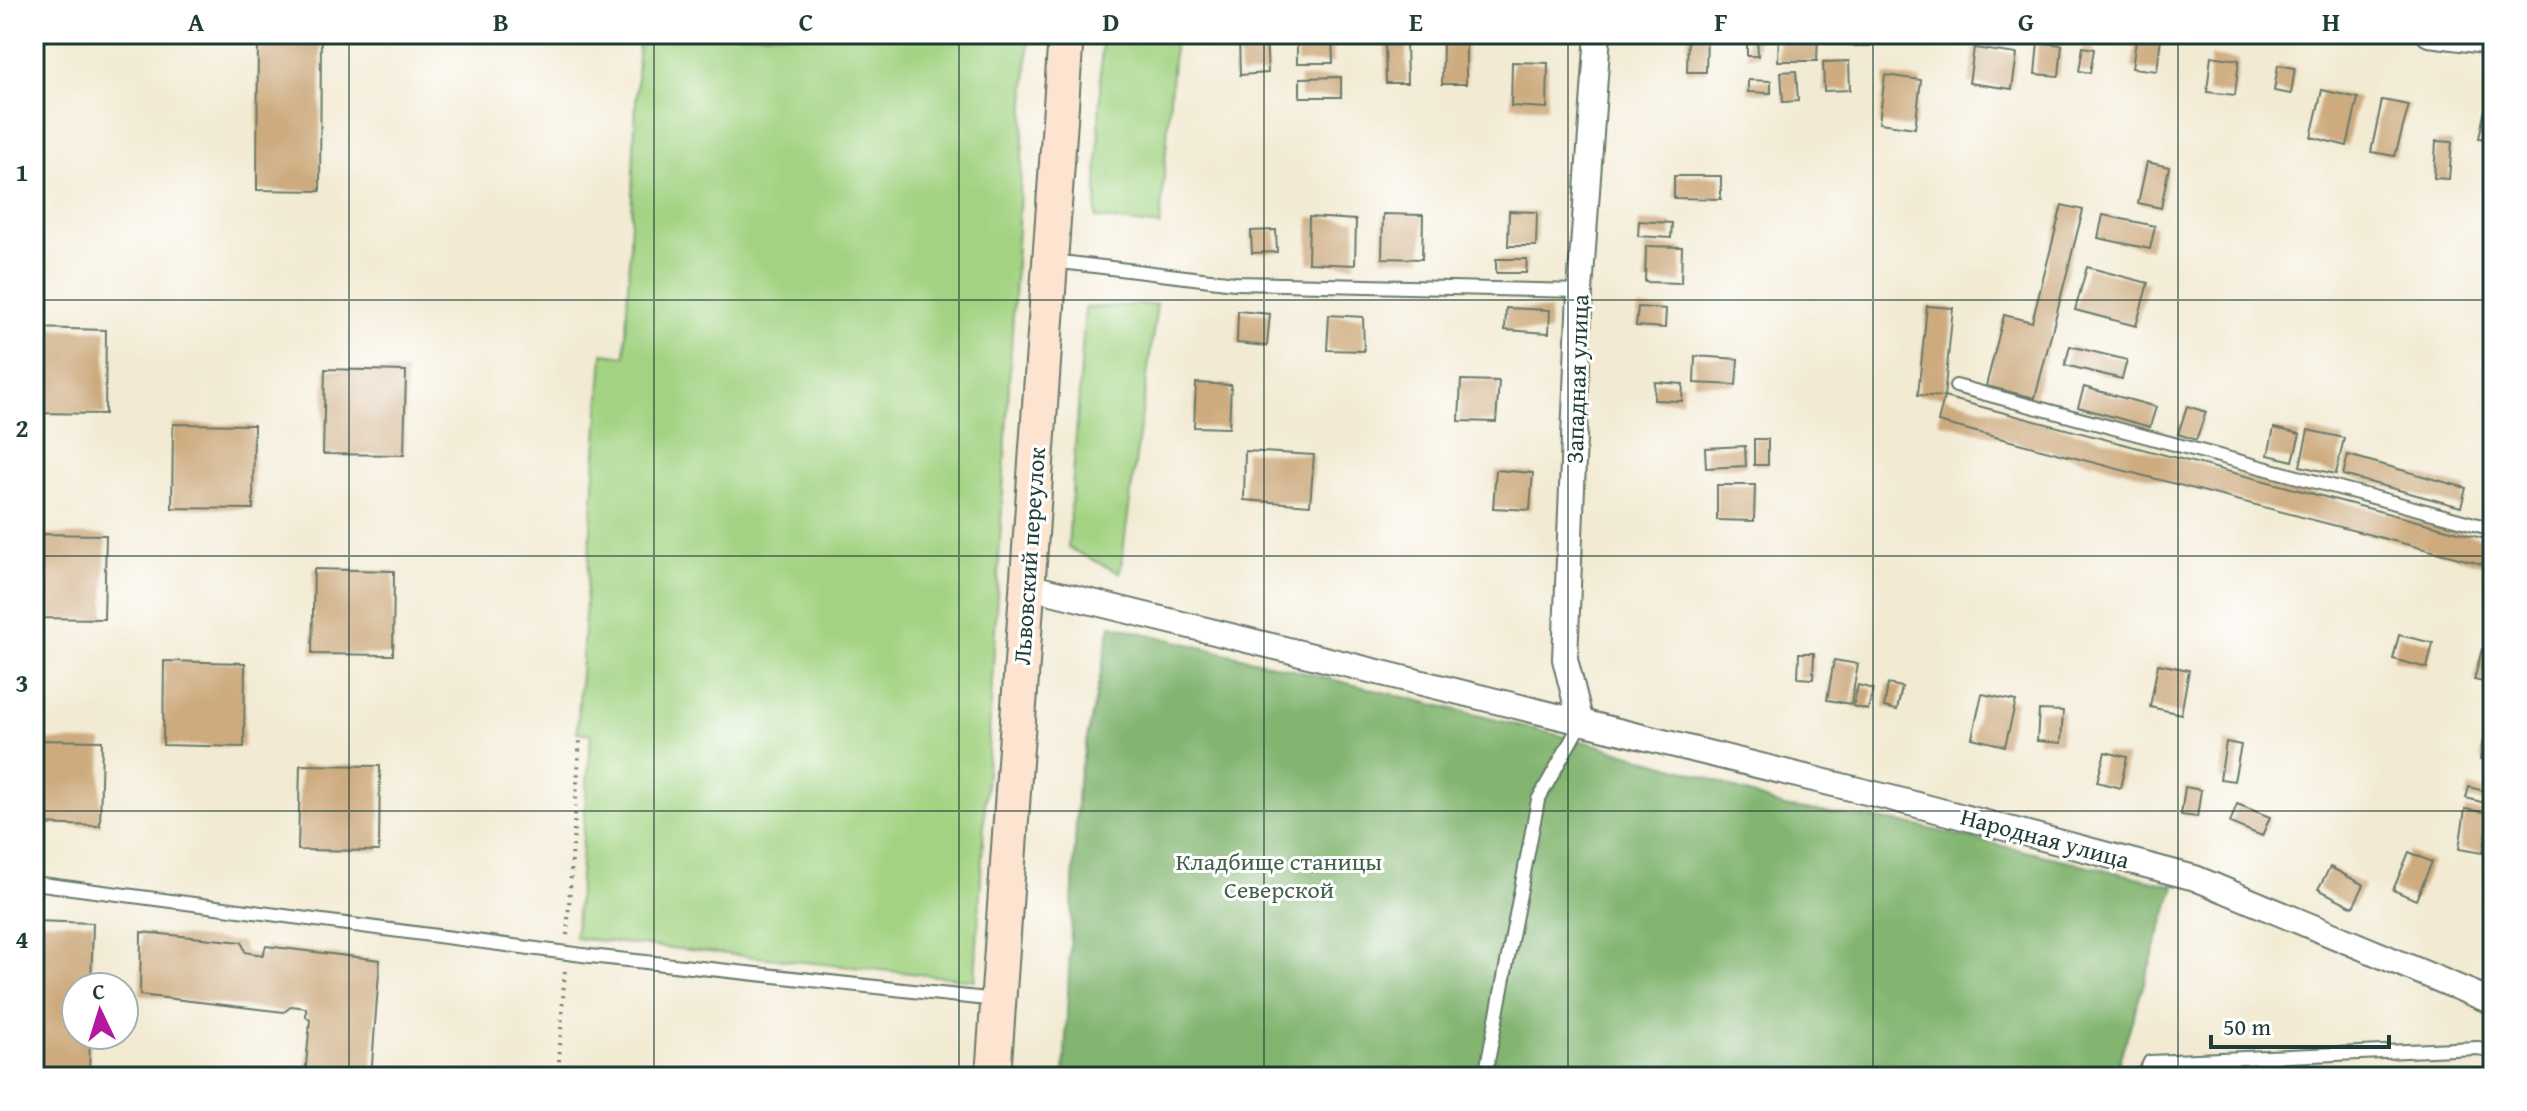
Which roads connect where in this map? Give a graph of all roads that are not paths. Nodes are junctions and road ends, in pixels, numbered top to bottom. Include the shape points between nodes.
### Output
1 (1066, 34) edge
2 (1598, 34) edge
3 (2429, 34) edge
4 (2493, 42) edge
5 (1050, 261) junction
6 (1580, 291) junction
7 (1956, 386) dead end
8 (2493, 529) edge
9 (1027, 586) junction
10 (1581, 723) junction
11 (34, 883) edge
12 (998, 1000) junction
13 (2493, 1002) edge
14 (2493, 1051) edge
15 (993, 1077) edge
16 (1485, 1077) edge
17 (2143, 1077) edge

1 - 5 main road, Львовский переулок
2 - 6 street, Западная улица
3 - 4 street
5 - 6 lane via 1235,283
5 - 9 main road, Львовский переулок
6 - 10 street, Западная улица via 1565,659
7 - 8 lane
9 - 10 street, Народная улица
9 - 12 main road, Львовский переулок
10 - 13 street, Народная улица via 2195,878
10 - 16 lane via 1538,800
11 - 12 lane via 566,952
12 - 15 main road, Львовский переулок
14 - 17 lane via 2150,1062

